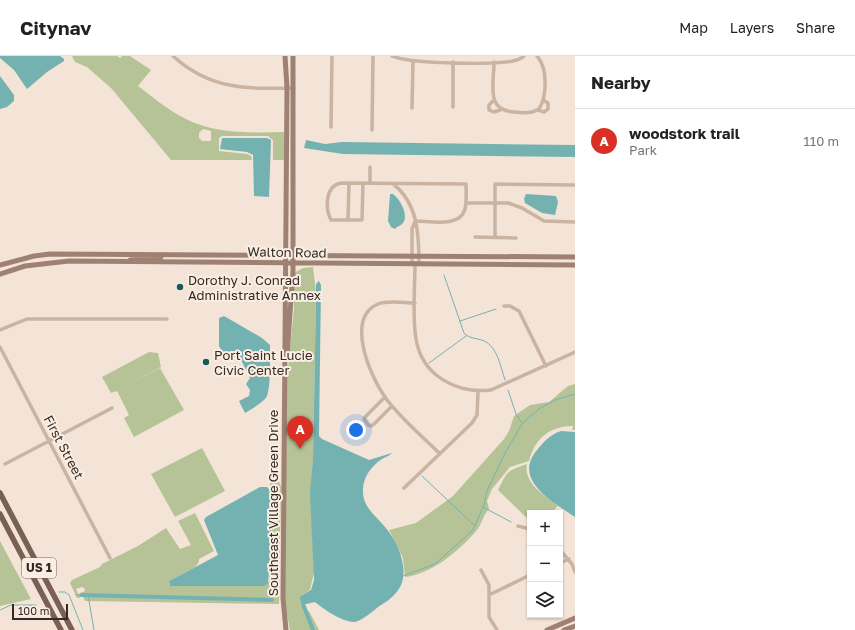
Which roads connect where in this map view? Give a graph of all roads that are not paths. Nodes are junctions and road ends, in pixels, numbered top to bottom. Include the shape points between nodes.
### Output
1 (173, 56) edge
2 (285, 56) edge
3 (293, 56) edge
4 (332, 56) edge
5 (373, 56) edge
6 (392, 56) edge
7 (524, 56) edge
8 (537, 56) edge
9 (413, 61) junction
10 (453, 62) junction
11 (494, 62) junction
12 (287, 88) junction
13 (294, 88) junction
14 (494, 100) junction
15 (544, 100) junction
16 (453, 107) dead end
17 (412, 108) dead end
18 (500, 110) junction
19 (538, 110) junction
20 (332, 127) dead end
21 (372, 130) dead end
22 (370, 167) dead end
23 (349, 183) junction
24 (363, 183) junction
25 (370, 183) junction
26 (392, 183) junction
27 (575, 185) edge
28 (466, 203) junction
29 (495, 204) junction
30 (348, 220) junction
31 (415, 221) junction
32 (575, 222) edge
33 (475, 237) dead end
34 (495, 238) junction
35 (516, 238) dead end
36 (166, 254) junction
37 (204, 255) junction
38 (285, 255) junction
39 (293, 256) junction
40 (412, 256) junction
41 (418, 256) junction
42 (575, 258) edge
43 (127, 262) junction
44 (164, 262) junction
45 (285, 263) junction
46 (293, 263) junction
47 (415, 264) junction
48 (0, 265) edge
49 (575, 265) edge
50 (0, 274) edge
51 (415, 303) junction
52 (504, 306) dead end
53 (167, 319) dead end
54 (0, 330) edge
55 (0, 347) edge
56 (575, 352) edge
57 (546, 366) junction
58 (285, 376) junction
59 (478, 392) junction
60 (385, 397) junction
61 (392, 406) junction
62 (112, 408) dead end
63 (50, 441) junction
64 (440, 454) junction
65 (5, 464) dead end
66 (404, 488) dead end
67 (0, 493) edge
68 (0, 514) edge
69 (518, 526) dead end
70 (527, 528) edge
71 (563, 553) edge
72 (110, 558) dead end
73 (569, 559) junction
74 (563, 562) edge
75 (481, 570) dead end
76 (575, 572) edge
77 (527, 576) edge
78 (489, 595) junction
79 (575, 618) edge
80 (575, 626) edge
81 (60, 630) edge
82 (72, 630) edge
83 (286, 630) edge
84 (497, 630) edge
85 (547, 630) edge
86 (564, 630) edge

1 - 12 street via 199,76 228,86
2 - 12 main road, Southeast Village Green Drive
3 - 13 main road, Southeast Village Green Drive
4 - 20 street
5 - 21 street
6 - 9 street
7 - 11 street via 514,61
8 - 15 street via 544,70
9 - 10 street
9 - 17 street
10 - 11 street
10 - 16 street
11 - 14 street
12 - 13 street
12 - 38 main road, Southeast Village Green Drive
13 - 39 main road, Southeast Village Green Drive
14 - 18 street
14 - 18 street via 488,105 489,110
15 - 19 street
15 - 19 street via 548,103 548,110
18 - 19 street via 524,113
22 - 25 street
23 - 24 street
23 - 30 street
23 - 30 street via 339,183 331,189 327,212 331,220
24 - 25 street
24 - 30 street via 362,220
25 - 26 street
26 - 28 street via 466,184
26 - 31 street via 406,195
27 - 29 street via 495,184
28 - 29 street
28 - 31 street via 464,214 454,221
29 - 32 street via 516,205 544,221
29 - 34 street
31 - 40 street via 412,229
31 - 41 street via 418,230
33 - 34 street
34 - 35 street
36 - 37 main road, Walton Road
36 - 43 main road via 159,257 136,258
36 - 48 main road, Walton Road via 50,254
37 - 38 main road, Walton Road
37 - 44 main road via 171,258
38 - 39 main road, Walton Road
38 - 45 main road, Southeast Village Green Drive
39 - 40 main road, Walton Road
39 - 46 main road, Southeast Village Green Drive
40 - 41 main road, Walton Road
40 - 47 street
41 - 42 main road, Walton Road
41 - 47 street
43 - 44 main road, Walton Road
43 - 50 main road, Walton Road via 44,263
44 - 45 main road, Walton Road
45 - 46 main road, Walton Road
45 - 58 main road, Southeast Village Green Drive
46 - 47 main road, Walton Road
46 - 58 main road, Southeast Village Green Drive via 290,338
47 - 49 main road, Walton Road
47 - 51 street
51 - 59 street via 416,339 425,364 436,376 450,385
51 - 60 street via 383,302 368,310 364,317 362,329 366,356 370,370
52 - 57 street via 519,311
53 - 54 street via 27,319
55 - 63 street, First Street
56 - 57 street
57 - 59 street via 508,384
58 - 83 main road, Southeast Village Green Drive via 283,598
59 - 64 street via 477,415
60 - 61 street
60 - 61 street via 364,419 368,425 374,424
61 - 64 street
62 - 63 street
63 - 65 street
63 - 72 street, First Street
64 - 66 street
67 - 82 main road, US 1
68 - 81 main road, US 1
69 - 70 street
71 - 73 street
73 - 74 street
73 - 76 street
75 - 78 street via 489,585
77 - 78 street
78 - 84 street via 489,617
79 - 85 main road
80 - 86 main road

